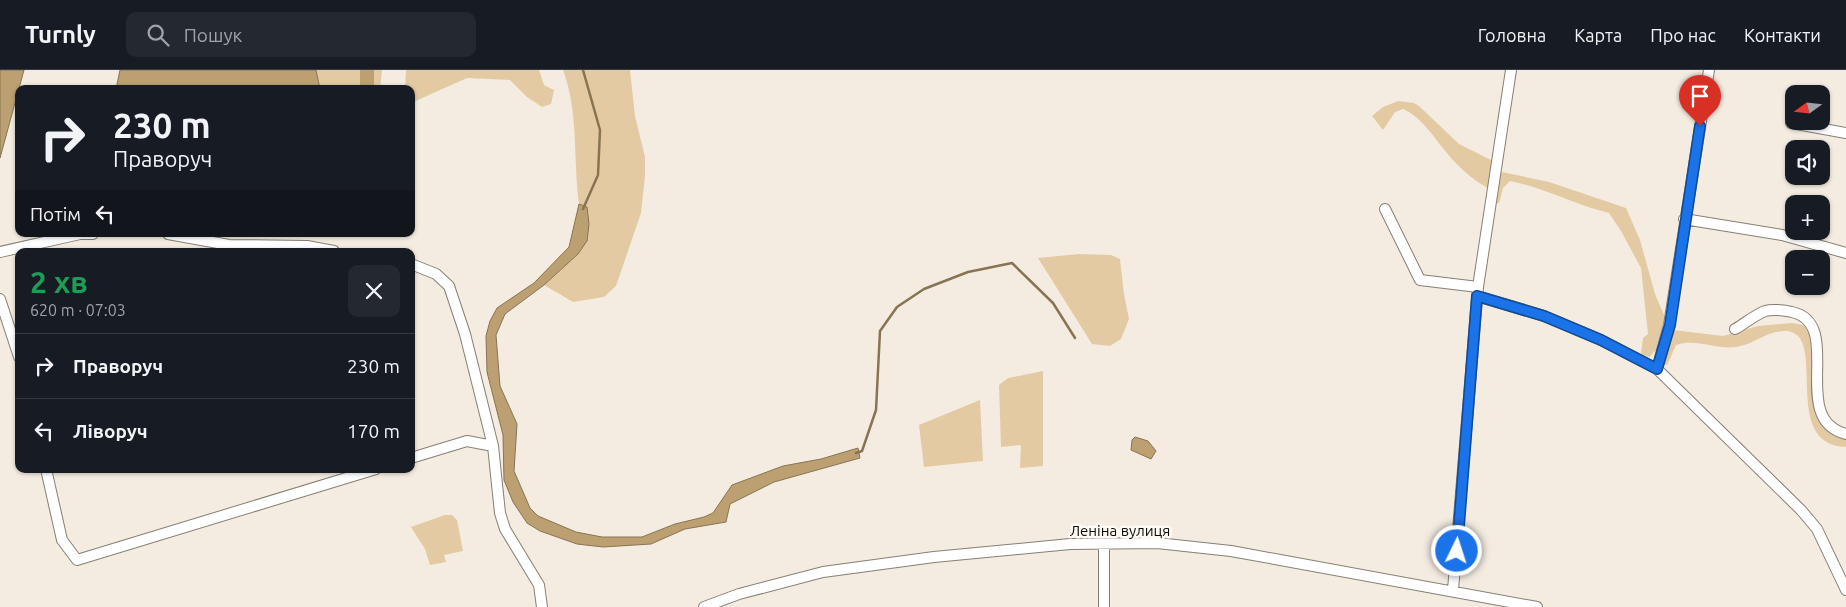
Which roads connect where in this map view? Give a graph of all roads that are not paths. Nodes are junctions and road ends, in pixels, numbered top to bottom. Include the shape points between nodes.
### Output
1 (1511, 70) edge
2 (1709, 70) edge
3 (1830, 130) edge
4 (1846, 133) edge
5 (1385, 209) dead end
6 (1684, 219) junction
7 (67, 237) edge
8 (185, 237) edge
9 (18, 248) edge
10 (318, 248) edge
11 (15, 249) edge
12 (0, 252) edge
13 (1846, 253) edge
14 (415, 266) edge
15 (1478, 292) junction
16 (0, 299) edge
17 (1734, 329) dead end
18 (15, 345) edge
19 (1657, 369) junction
20 (1846, 434) edge
21 (493, 446) junction
22 (415, 457) edge
23 (47, 473) edge
24 (363, 473) edge
25 (1104, 544) junction
26 (1453, 590) junction
27 (1846, 590) edge
28 (542, 607) edge
29 (704, 607) edge
30 (1104, 607) edge
31 (1538, 607) edge

1 - 15 street
2 - 6 street
3 - 4 street
5 - 15 street via 1420,280
6 - 13 street via 1782,235
6 - 19 street via 1670,325
7 - 9 street
8 - 10 street via 229,245
11 - 12 street
14 - 21 street via 436,274 448,286 465,334
15 - 19 street via 1601,340
15 - 26 street
16 - 18 street
17 - 20 street via 1765,311 1799,313 1806,319 1816,334 1819,351 1817,398 1820,410 1834,428
19 - 27 street via 1801,510 1817,530
21 - 22 street via 467,441
21 - 28 street via 500,513 505,529 539,585
23 - 24 street via 62,540 77,560
25 - 26 street, Леніна вулиця via 1157,543 1202,547
25 - 29 street, Леніна вулиця via 1070,544 944,556 823,572 739,594
25 - 30 street
26 - 31 street, Леніна вулиця

